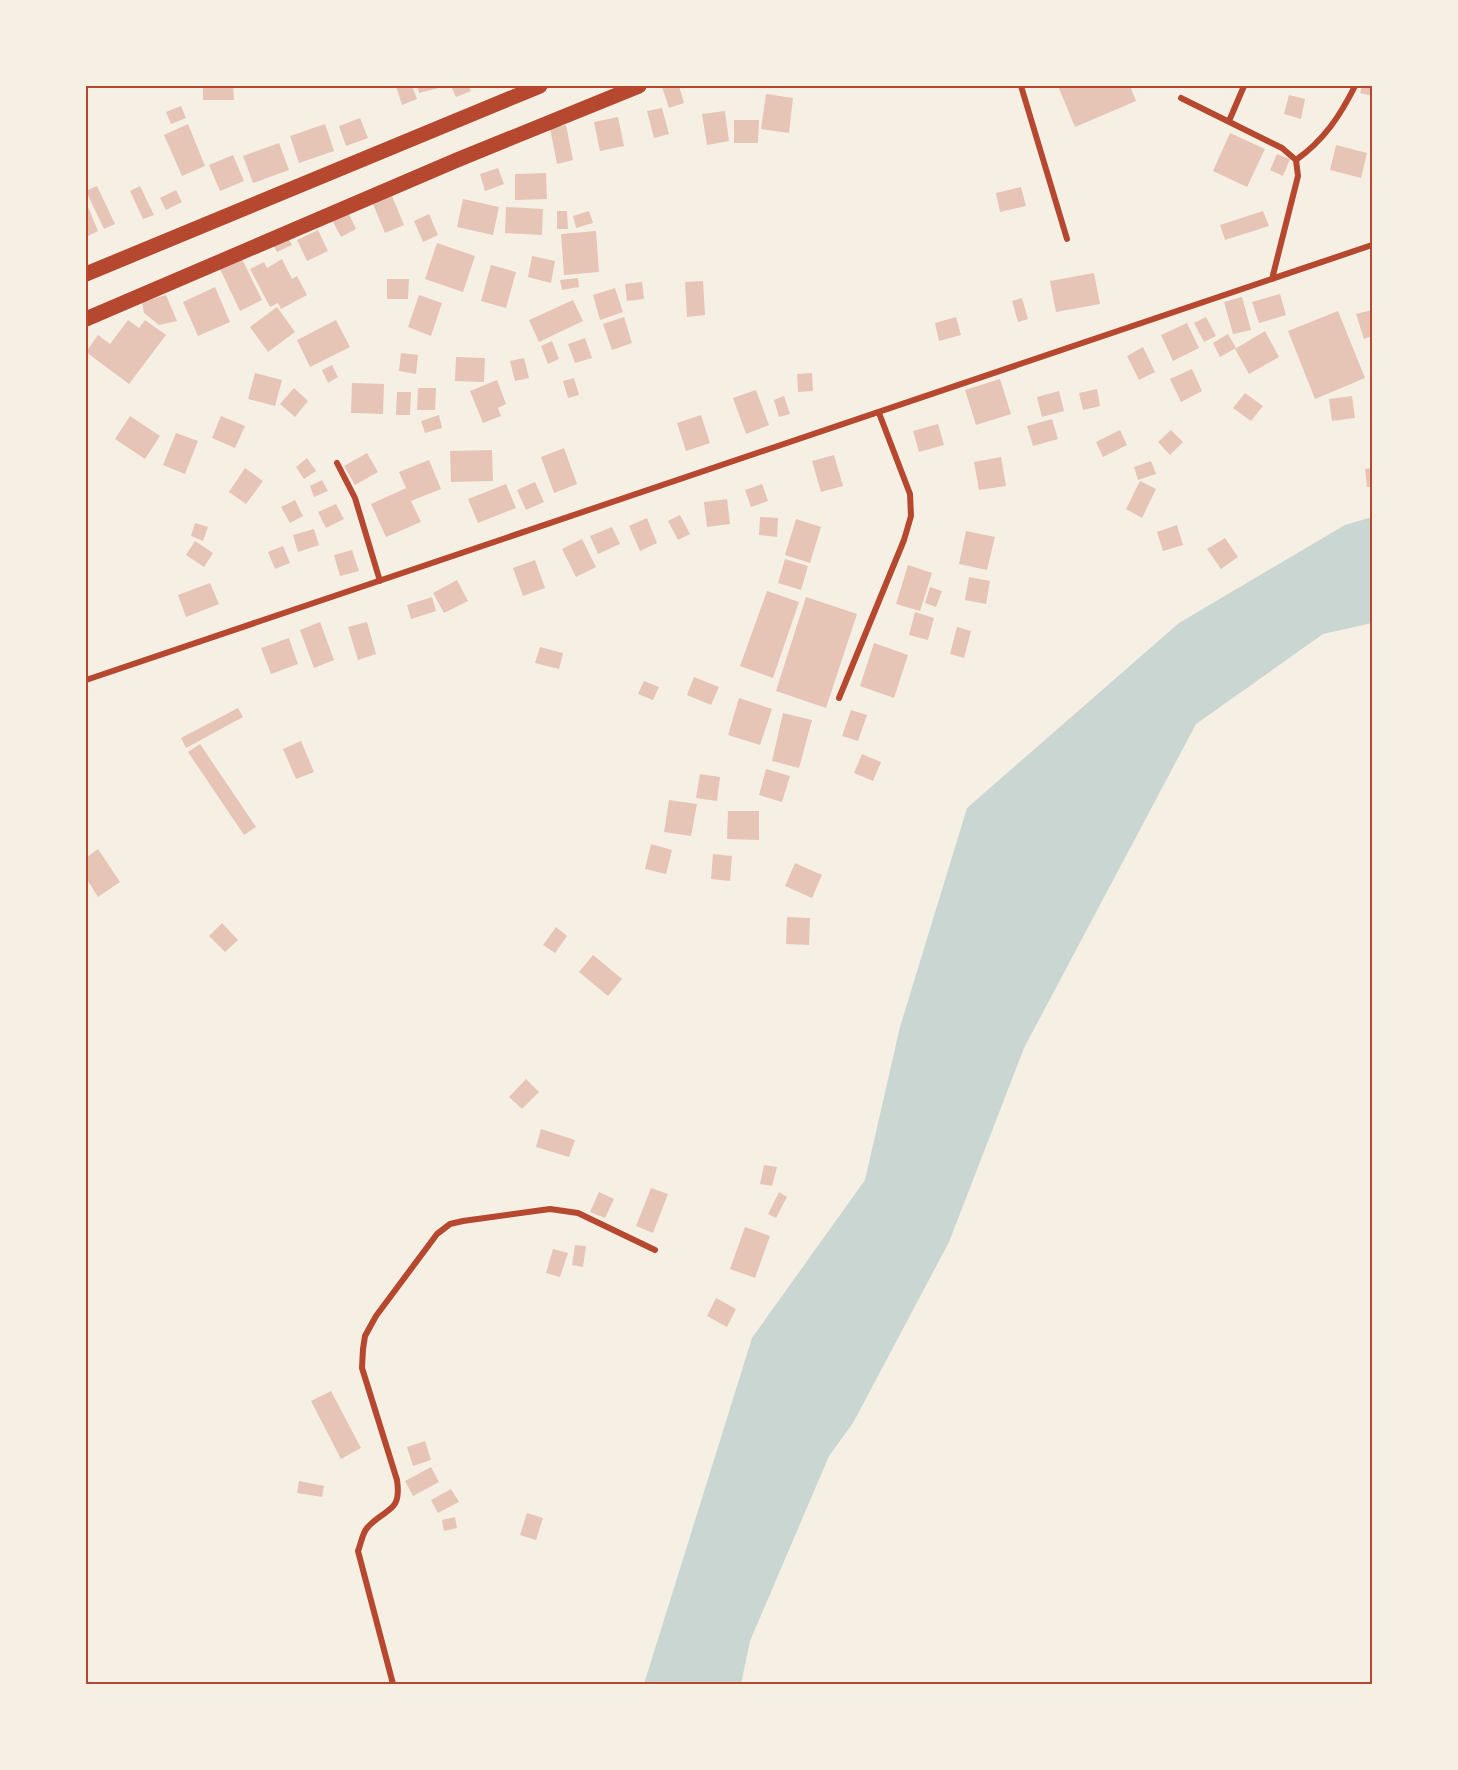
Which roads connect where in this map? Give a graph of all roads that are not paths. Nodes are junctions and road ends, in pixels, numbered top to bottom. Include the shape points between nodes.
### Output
1 (540, 86) edge
2 (639, 86) edge
3 (1021, 86) edge
4 (1244, 86) edge
5 (1355, 86) edge
6 (516, 90) edge
7 (1180, 98) dead end
8 (1228, 121) junction
9 (1296, 160) junction
10 (1067, 238) dead end
11 (1372, 245) edge
12 (86, 274) edge
13 (1272, 279) junction
14 (86, 318) edge
15 (879, 413) junction
16 (337, 463) dead end
17 (380, 581) junction
18 (86, 680) edge
19 (839, 698) dead end
20 (655, 1250) dead end
21 (393, 1684) edge

1 - 6 main road
2 - 14 main road
3 - 10 street
4 - 8 street
5 - 9 street via 1340,114 1315,146
6 - 12 main road
7 - 8 street
8 - 9 street via 1282,148
9 - 13 street via 1298,176
11 - 13 street
13 - 15 street
15 - 17 street
15 - 19 street via 910,494 911,516
16 - 17 street via 358,507
17 - 18 street
20 - 21 street via 578,1213 550,1209 450,1224 437,1234 376,1316 365,1336 362,1368 399,1495 395,1505 365,1531 358,1551

